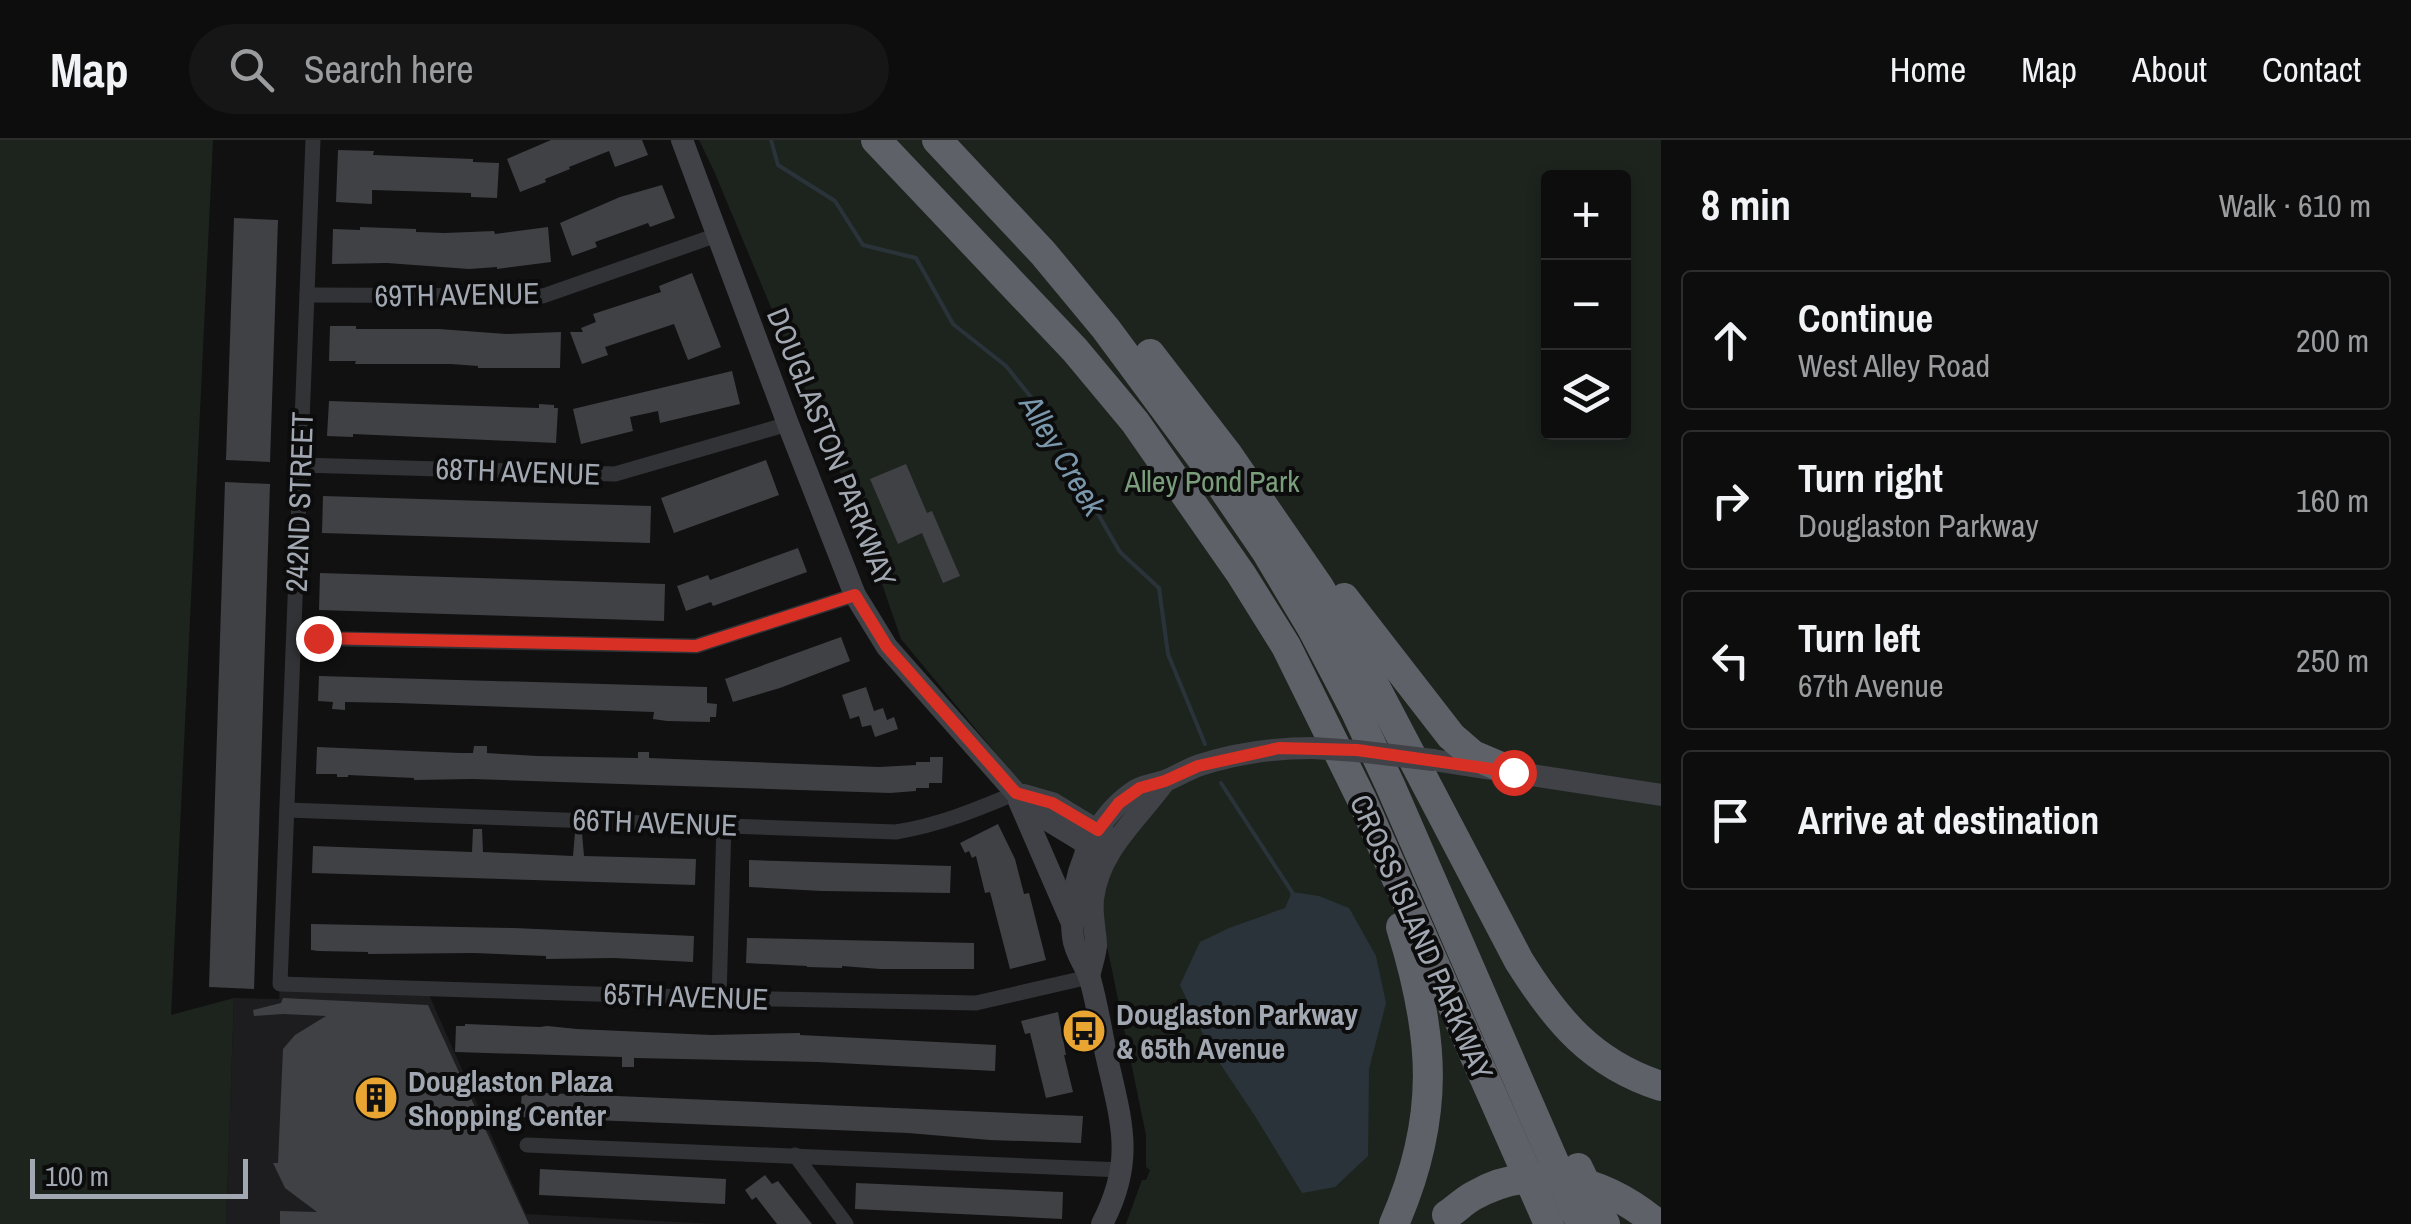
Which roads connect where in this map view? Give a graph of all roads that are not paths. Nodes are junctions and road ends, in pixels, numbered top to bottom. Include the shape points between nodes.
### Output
1 (313, 140) edge
2 (682, 140) edge
3 (876, 140) edge
4 (938, 140) edge
5 (717, 235) junction
6 (307, 295) junction
7 (1119, 317) junction
8 (788, 424) junction
9 (300, 465) junction
10 (855, 595) junction
11 (294, 638) junction
12 (1513, 772) junction
13 (1390, 785) junction
14 (1016, 793) junction
15 (1661, 794) edge
16 (1362, 800) junction
17 (287, 810) junction
18 (724, 824) junction
19 (1103, 843) junction
20 (1072, 925) junction
21 (1089, 977) junction
22 (280, 984) joint
23 (719, 998) junction
24 (1661, 1086) edge
25 (528, 1145) dead end
26 (795, 1155) junction
27 (1122, 1170) junction
28 (1397, 1216) edge
29 (1443, 1219) edge
30 (846, 1224) edge
31 (1102, 1224) edge
32 (1549, 1224) edge
33 (1581, 1224) edge
34 (1605, 1224) edge
35 (1657, 1224) edge

1 - 6 street, 242ND STREET
2 - 5 main road, DOUGLASTON PARKWAY
3 - 16 highway, CROSS ISLAND PARKWAY via 1135,422 1286,646
4 - 7 highway
4 - 13 highway, CROSS ISLAND PARKWAY via 1052,263 1204,461 1312,628
5 - 6 street, 69TH AVENUE via 543,296
5 - 8 main road, DOUGLASTON PARKWAY
6 - 9 street, 242ND STREET
7 - 12 highway via 1233,452 1451,736
7 - 24 highway via 1177,386 1319,586 1545,1002 1607,1062
8 - 9 street, 68TH AVENUE via 615,474
8 - 10 main road, DOUGLASTON PARKWAY
9 - 11 street, 242ND STREET
10 - 11 street via 696,646
10 - 14 main road, DOUGLASTON PARKWAY via 887,647
11 - 17 street, 242ND STREET
12 - 15 main road
12 - 19 main road, bridge via 1357,750 1279,748 1198,766 1140,788 1119,803
13 - 33 highway, CROSS ISLAND PARKWAY
13 - 34 highway
14 - 18 street, 66TH AVENUE via 955,819 896,832
14 - 19 main road, DOUGLASTON PARKWAY via 1052,803
14 - 20 main road, DOUGLASTON PARKWAY
16 - 28 highway via 1411,960 1429,1058 1424,1128
16 - 32 highway, CROSS ISLAND PARKWAY
17 - 18 street, 66TH AVENUE
17 - 22 street, 242ND STREET
18 - 23 street
19 - 20 main road, DOUGLASTON PARKWAY via 1078,879
19 - 21 main road, DOUGLASTON PARKWAY
20 - 21 main road, DOUGLASTON PARKWAY
21 - 23 street, 65TH AVENUE via 976,1003
21 - 27 main road, DOUGLASTON PARKWAY via 1123,1132
22 - 23 street, 65TH AVENUE
25 - 26 street
26 - 27 street
26 - 30 street
27 - 31 main road, DOUGLASTON PARKWAY
29 - 35 highway, bridge via 1472,1196 1533,1178 1601,1188

